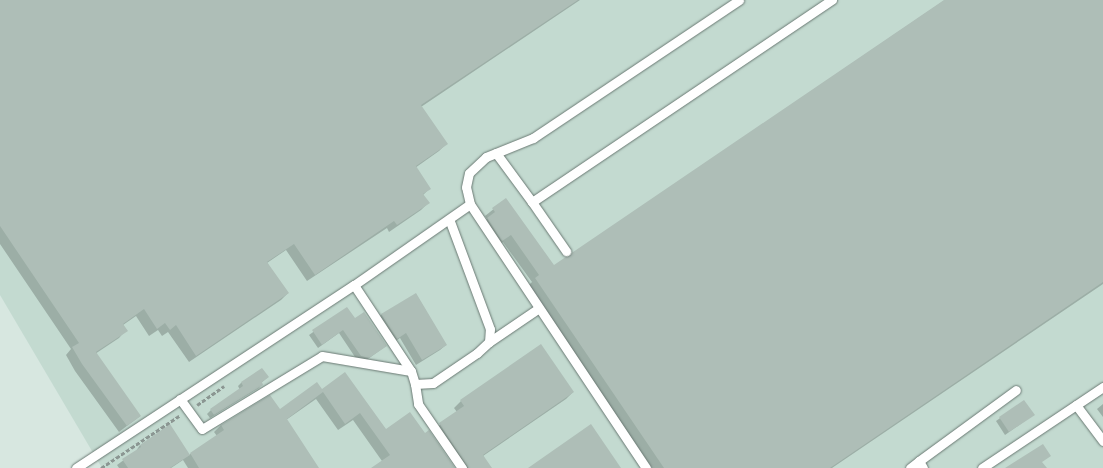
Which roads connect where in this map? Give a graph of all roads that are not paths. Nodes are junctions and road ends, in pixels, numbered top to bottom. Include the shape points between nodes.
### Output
1 (739, 0) edge
2 (832, 0) edge
3 (496, 153) junction
4 (532, 202) junction
5 (470, 204) junction
6 (449, 219) junction
7 (566, 251) dead end
8 (354, 285) junction
9 (539, 308) junction
10 (489, 342) junction
11 (411, 371) junction
12 (415, 384) junction
13 (1103, 387) edge
14 (1016, 390) dead end
15 (180, 399) junction
16 (1076, 405) junction
17 (1103, 441) edge
18 (921, 465) edge
19 (76, 468) edge
20 (462, 468) edge
21 (646, 468) edge
22 (910, 468) edge
23 (982, 468) edge

1 - 3 lane via 533,138
2 - 4 lane
3 - 4 lane
3 - 5 lane via 486,157 469,173 466,187
4 - 7 lane
5 - 6 lane
5 - 9 lane
6 - 8 lane
6 - 10 lane via 490,329
8 - 11 lane
8 - 15 lane
9 - 10 lane
9 - 21 lane
10 - 12 lane via 432,383
11 - 12 lane
11 - 15 lane via 322,356 202,429
12 - 20 lane via 418,404
13 - 16 lane
14 - 18 lane
15 - 19 lane
16 - 17 lane
16 - 23 lane
18 - 22 lane

